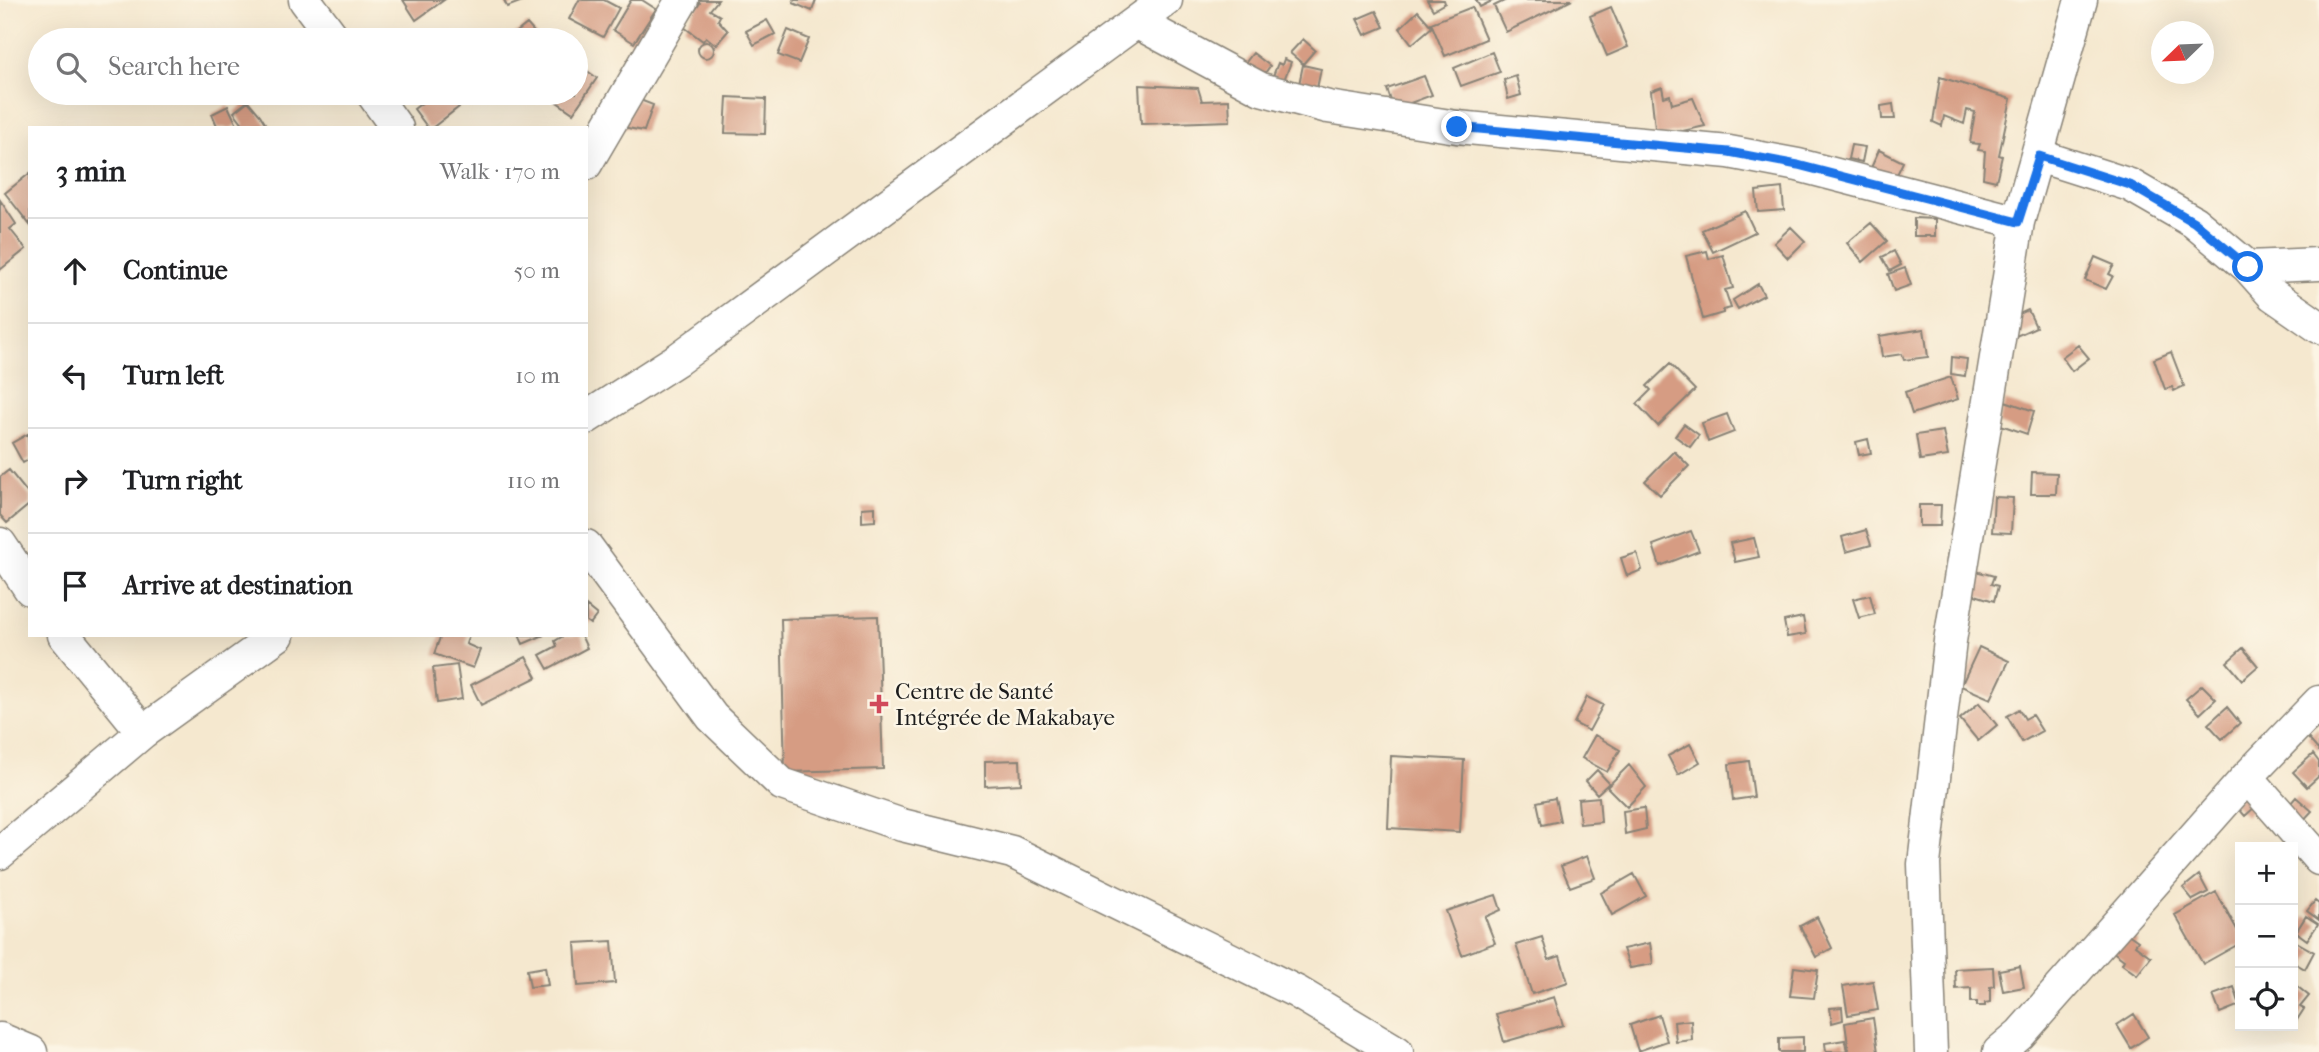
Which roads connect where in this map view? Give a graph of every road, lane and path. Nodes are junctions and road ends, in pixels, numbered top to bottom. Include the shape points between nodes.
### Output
1 (305, 0) edge
2 (681, 0) edge
3 (1166, 0) edge
4 (2081, 0) edge
5 (1136, 22) junction
6 (326, 28) edge
7 (381, 105) edge
8 (396, 126) edge
9 (2039, 156) junction
10 (588, 161) edge
11 (2018, 222) junction
12 (2319, 264) edge
13 (2248, 267) junction
14 (2319, 327) edge
15 (588, 417) edge
16 (0, 544) edge
17 (588, 549) edge
18 (28, 586) edge
19 (66, 637) edge
20 (275, 637) edge
21 (2319, 702) edge
22 (143, 733) junction
23 (2247, 778) junction
24 (0, 853) edge
25 (2319, 859) edge
26 (0, 1039) edge
27 (31, 1052) edge
28 (1397, 1052) edge
29 (1931, 1052) edge
30 (1999, 1052) edge

1 - 6 street
2 - 10 street
3 - 5 street
4 - 9 street
5 - 11 street via 1261,89 1328,107 1457,127 1729,152 1798,165
5 - 15 street via 678,359
7 - 8 street
9 - 11 street
9 - 13 street via 2130,185 2194,222
11 - 29 street via 1950,641 1924,864
12 - 13 street
13 - 14 street via 2273,295
16 - 18 street
17 - 28 street via 712,717 782,784 902,825 1012,852 1297,992
19 - 22 street
20 - 22 street
21 - 23 street
22 - 24 street
23 - 25 street
23 - 30 street
26 - 27 street

